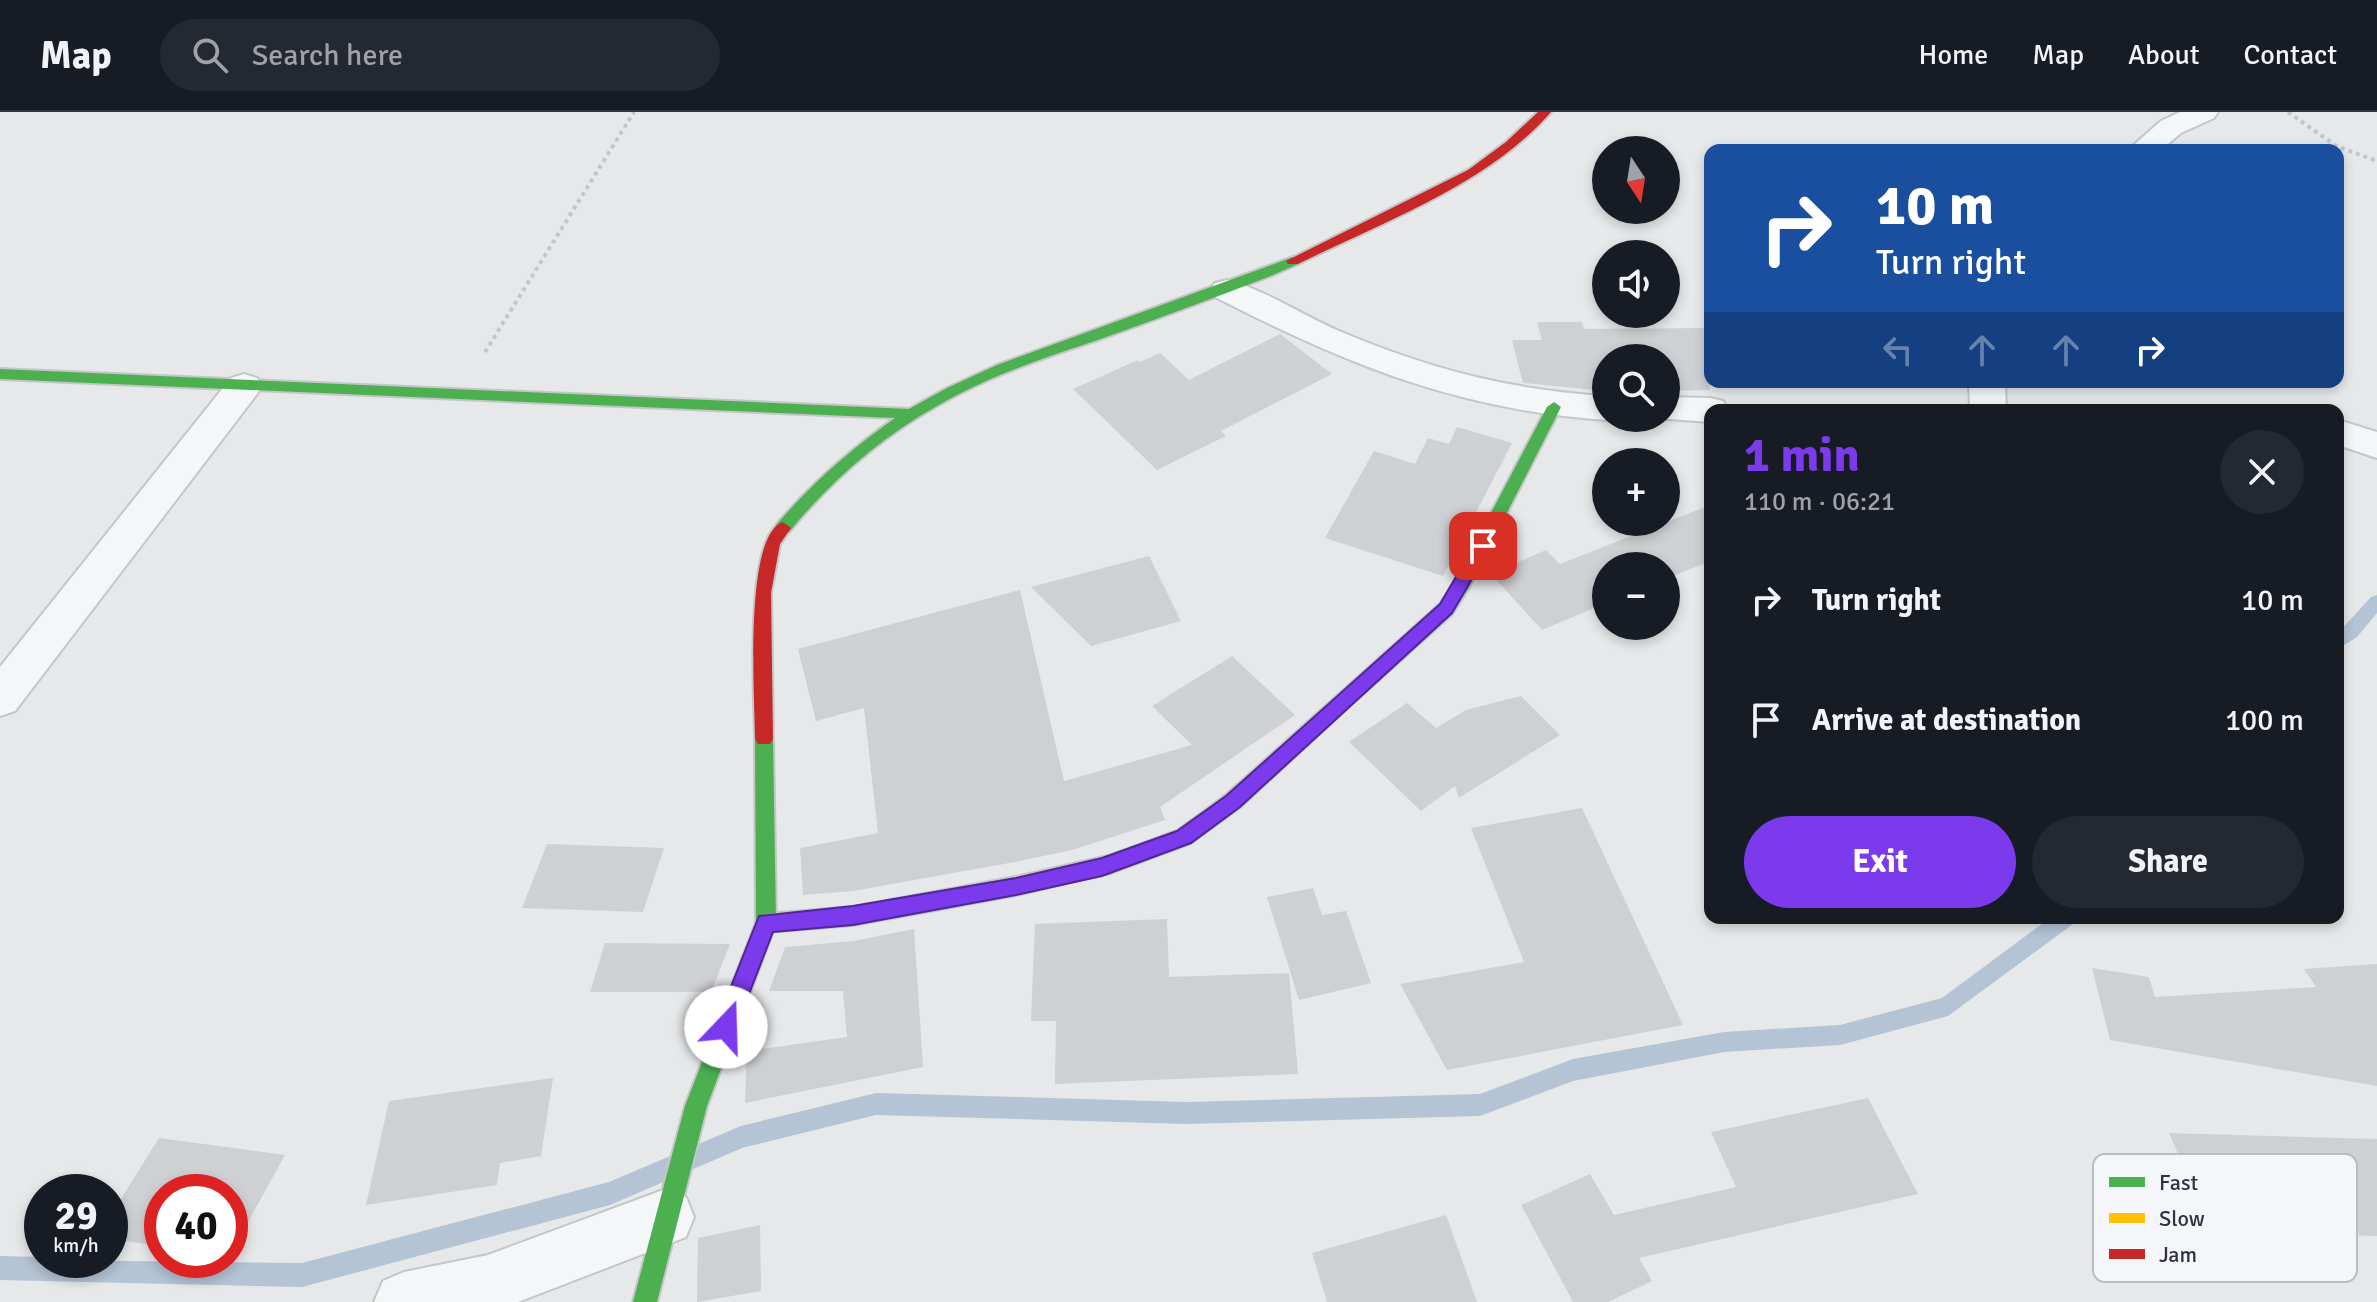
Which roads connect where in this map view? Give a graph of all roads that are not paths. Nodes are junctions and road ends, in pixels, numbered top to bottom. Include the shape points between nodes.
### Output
1 (1545, 112) edge
2 (2204, 112) edge
3 (2150, 144) edge
4 (1227, 290) junction
5 (0, 374) edge
6 (244, 386) junction
7 (1554, 407) junction
8 (1592, 408) edge
9 (1680, 409) edge
10 (1704, 410) edge
11 (913, 414) junction
12 (0, 699) edge
13 (766, 923) junction
14 (666, 1217) junction
15 (404, 1302) edge
16 (645, 1302) edge

1 - 4 street via 1472,173
2 - 3 street via 2171,127
4 - 7 street via 1341,346 1466,390
4 - 11 street via 1015,364
5 - 6 street
6 - 11 street
6 - 12 street
7 - 8 street
7 - 13 street via 1446,609 1233,801 1184,837 1102,867 1016,886 853,916
9 - 10 street
11 - 13 street via 802,504 772,543 763,593
13 - 14 street via 696,1106
14 - 15 street via 488,1284
14 - 16 street

